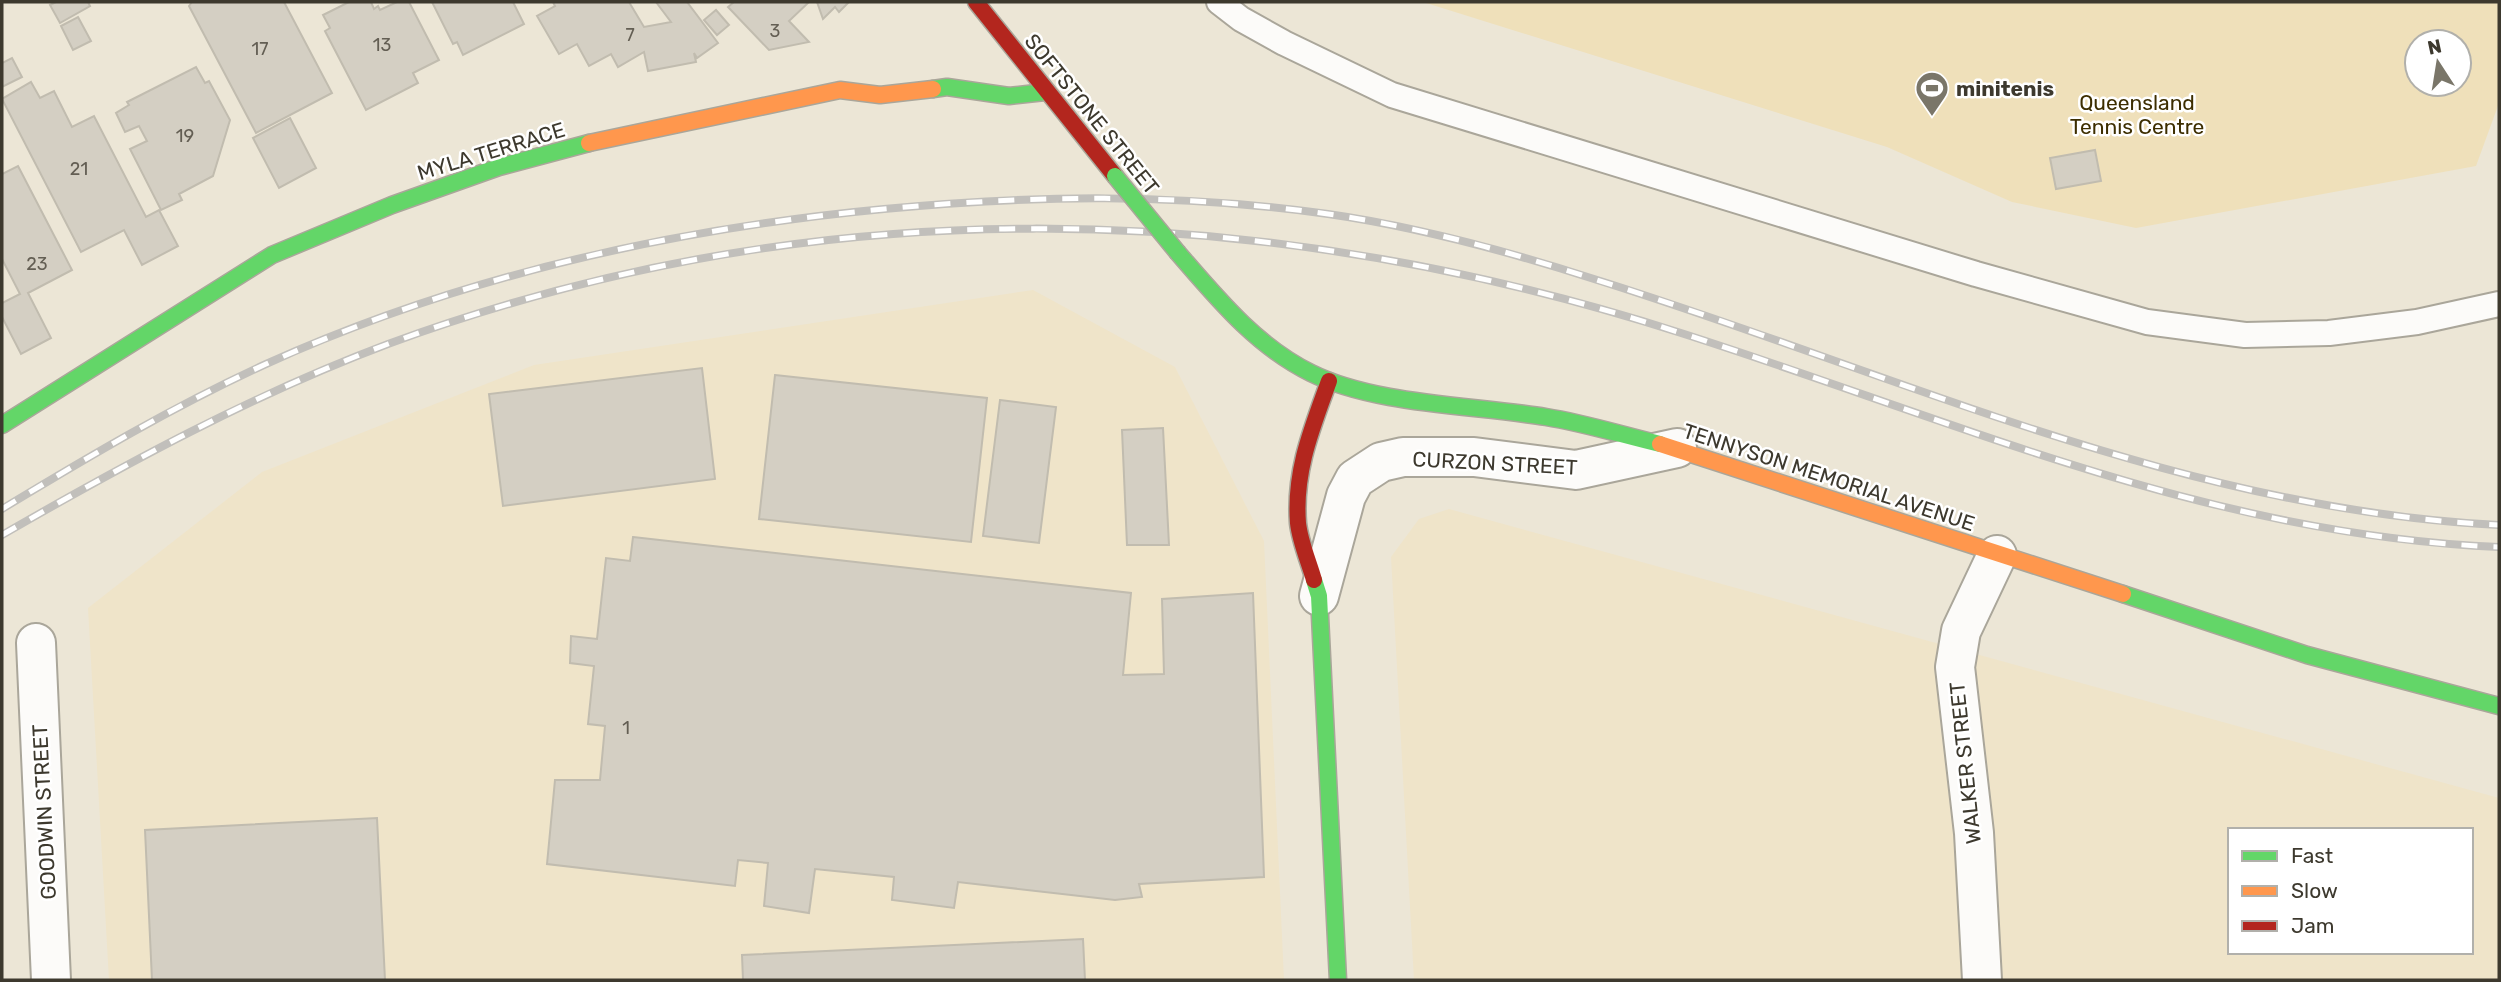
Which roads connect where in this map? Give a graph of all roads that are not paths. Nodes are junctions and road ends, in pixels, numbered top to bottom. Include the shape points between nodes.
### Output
1 (976, 2) edge
2 (1219, 2) edge
3 (1045, 92) junction
4 (1178, 253) joint
5 (2499, 304) edge
6 (1329, 381) junction
7 (2, 425) edge
8 (1677, 448) junction
9 (1997, 555) junction
10 (1319, 596) junction
11 (36, 643) dead end
12 (2499, 706) edge
13 (51, 980) edge
14 (1338, 980) edge
15 (1982, 980) edge

1 - 3 main road, SOFTSTONE STREET
2 - 5 lane via 1284,43 1392,94 2147,322 2245,335 2329,333 2417,322
3 - 4 main road, SOFTSTONE STREET, bridge
3 - 7 main road, MYLA TERRACE via 1009,96 947,87 880,95 840,90 621,135 512,163 326,230 272,255
4 - 6 main road, TENNYSON MEMORIAL AVENUE via 1266,345
6 - 8 main road, TENNYSON MEMORIAL AVENUE via 1380,394 1549,417
6 - 10 main road, CURZON STREET via 1303,450 1298,481 1298,525
8 - 9 main road, TENNYSON MEMORIAL AVENUE
8 - 10 street, CURZON STREET via 1576,470 1474,457 1403,457 1381,462 1355,479 1346,496
9 - 12 main road, TENNYSON MEMORIAL AVENUE via 2307,655
9 - 15 street, WALKER STREET via 1961,631 1955,667 1974,833
10 - 14 main road, CURZON STREET
11 - 13 street, GOODWIN STREET

